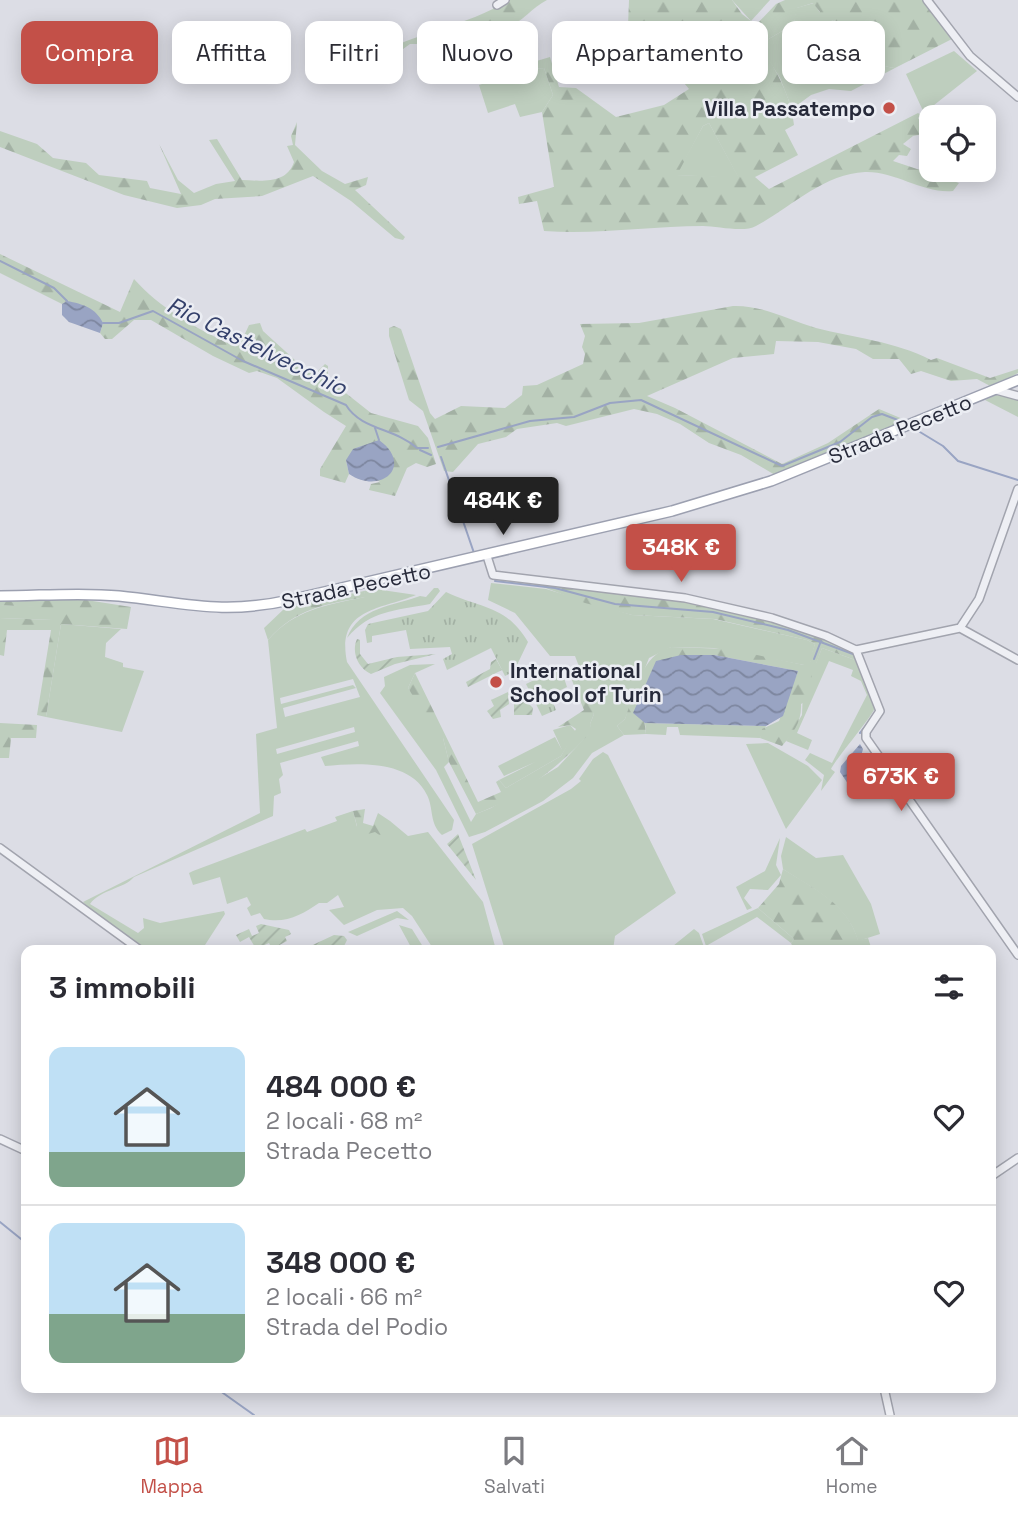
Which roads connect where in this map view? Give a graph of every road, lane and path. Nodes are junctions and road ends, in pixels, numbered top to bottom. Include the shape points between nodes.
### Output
1 (505, 0) edge
2 (927, 0) edge
3 (497, 5) dead end
4 (1018, 97) edge
5 (1018, 380) edge
6 (996, 390) junction
7 (1018, 396) edge
8 (1018, 489) edge
9 (487, 556) junction
10 (0, 596) edge
11 (960, 628) junction
12 (856, 650) junction
13 (1018, 660) edge
14 (0, 848) edge
15 (133, 945) edge
16 (1018, 956) edge
17 (0, 1139) edge
18 (21, 1149) edge
19 (1018, 1158) edge
20 (996, 1173) edge
21 (885, 1393) edge
22 (890, 1415) edge

1 - 3 street
2 - 4 street via 970,56
5 - 6 main road, Strada Pecetto
6 - 7 street
6 - 9 main road, Strada Pecetto via 771,481 672,511
8 - 11 street via 979,599
9 - 10 main road, Strada Pecetto via 237,609 106,595
9 - 12 street via 493,575 685,598 772,618
11 - 12 street
11 - 13 street
12 - 16 street via 880,711 866,738
14 - 15 street
17 - 18 street
19 - 20 street
21 - 22 street

